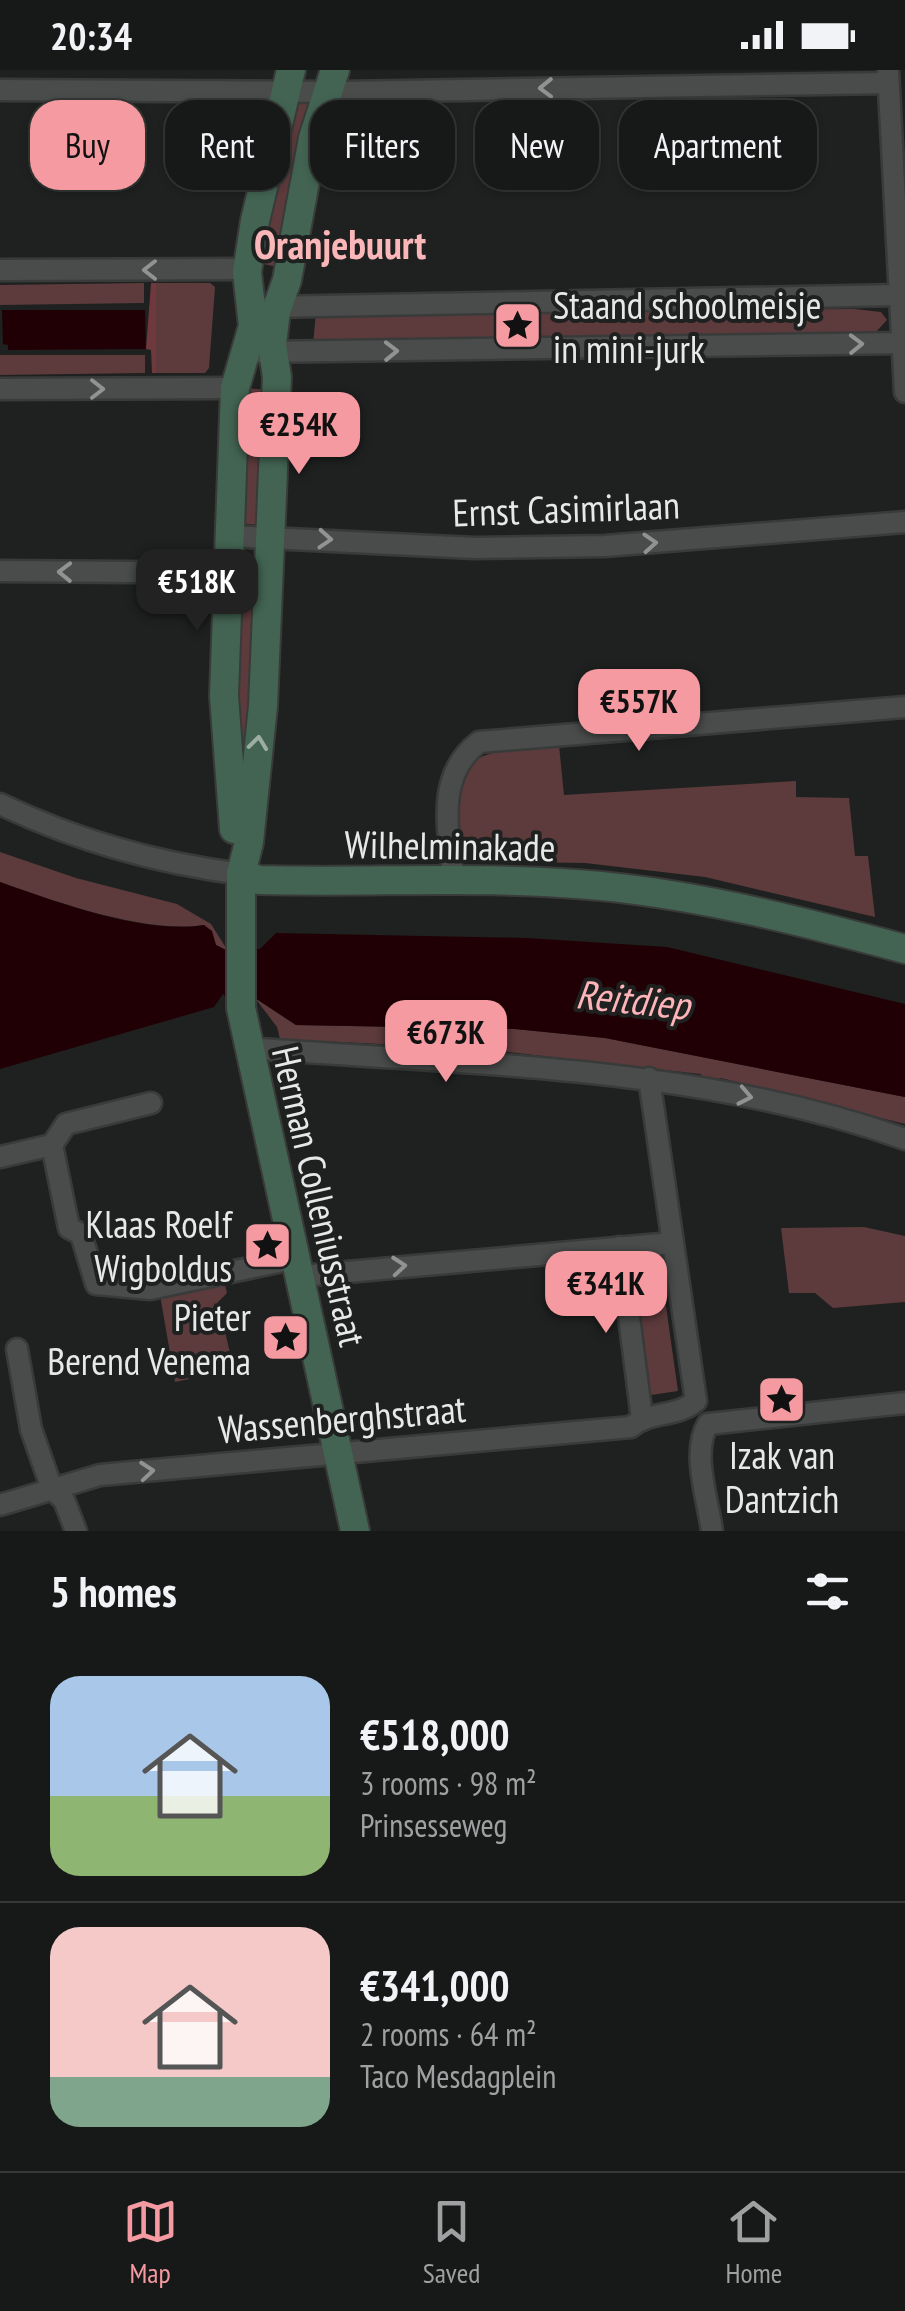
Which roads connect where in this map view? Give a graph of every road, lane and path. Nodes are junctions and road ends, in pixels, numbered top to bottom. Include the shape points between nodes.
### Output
1 (888, 76) edge
2 (288, 81) edge
3 (331, 81) edge
4 (0, 90) edge
5 (898, 139) edge
6 (247, 269) junction
7 (0, 270) edge
8 (900, 296) junction
9 (265, 307) junction
10 (903, 318) edge
11 (903, 343) edge
12 (260, 352) junction
13 (235, 388) junction
14 (0, 389) edge
15 (905, 392) edge
16 (905, 522) edge
17 (228, 536) junction
18 (268, 537) junction
19 (0, 571) edge
20 (227, 572) junction
21 (267, 573) junction
22 (905, 708) edge
23 (0, 804) edge
24 (242, 874) junction
25 (454, 882) junction
26 (905, 949) edge
27 (247, 1048) junction
28 (649, 1078) junction
29 (151, 1103) dead end
30 (905, 1139) edge
31 (52, 1145) junction
32 (0, 1157) edge
33 (672, 1243) junction
34 (620, 1248) junction
35 (300, 1267) junction
36 (17, 1348) dead end
37 (905, 1403) edge
38 (642, 1418) junction
39 (338, 1454) junction
40 (52, 1489) junction
41 (0, 1506) edge
42 (76, 1531) edge
43 (356, 1531) edge
44 (712, 1531) edge

1 -> 3 street
1 - 5 street
2 - 3 street
2 - 4 street
2 - 6 street
3 - 9 street via 302,185 287,280
5 - 8 street
6 -> 7 street
6 - 9 street
8 - 9 street
8 - 10 street
9 - 12 street
10 - 11 street
12 -> 11 street
11 - 15 street
12 - 13 street
12 - 18 street via 277,378
14 -> 13 street
13 - 17 street
18 -> 16 street, Ernst Casimirlaan via 474,548 605,546
17 - 18 street, Ernst Casimirlaan
17 - 20 street
18 - 21 street
20 -> 19 street
20 - 21 street
20 - 24 street via 224,696
24 -> 21 street via 263,706
22 - 25 street via 478,742 451,773 447,792
23 - 24 street, Wilhelminakade via 129,853
24 - 25 street, Wilhelminakade via 259,880
24 - 27 street, Herman Colleniusstraat via 240,1008
25 - 26 street, Wilhelminakade via 672,894
27 - 28 street via 503,1062
27 - 35 street, Herman Colleniusstraat
28 -> 30 street via 810,1108
28 - 33 street
29 - 31 street via 66,1124
31 - 32 street
31 - 35 street via 69,1228 80,1234 96,1284 150,1289
33 - 34 street
33 - 38 street, Wassenberghstraat via 696,1401 680,1414
35 -> 34 street
34 - 38 street
35 - 39 street, Herman Colleniusstraat
36 - 40 street via 31,1429
37 - 44 street via 726,1420 705,1429 701,1453
38 - 39 street, Wassenberghstraat via 631,1426
40 -> 39 street, Wassenberghstraat via 100,1475
39 - 43 street, Herman Colleniusstraat
40 - 41 street, Wassenberghstraat
40 - 42 street

